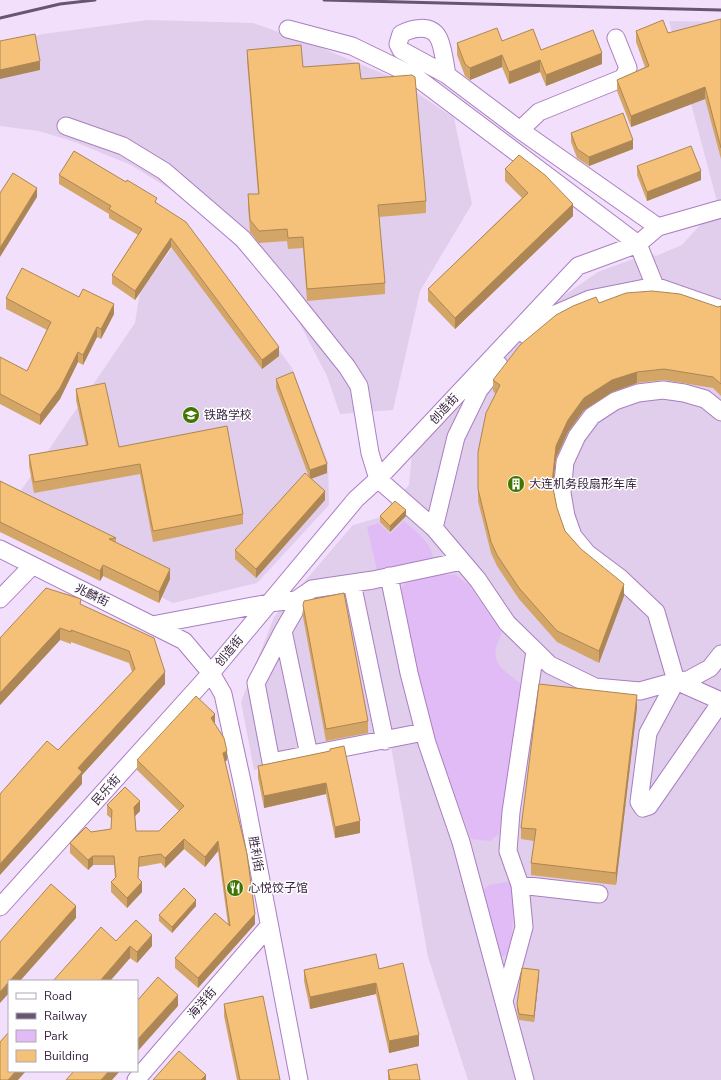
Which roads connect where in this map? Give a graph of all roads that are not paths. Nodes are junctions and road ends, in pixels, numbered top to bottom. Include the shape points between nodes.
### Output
1 (288, 29) dead end
2 (616, 38) dead end
3 (447, 75) dead end
4 (66, 126) dead end
5 (520, 130) junction
6 (721, 209) edge
7 (658, 227) junction
8 (638, 244) junction
9 (655, 286) junction
10 (721, 309) edge
11 (721, 412) edge
12 (378, 479) junction
13 (434, 528) junction
14 (0, 549) edge
15 (462, 561) junction
16 (32, 566) junction
17 (389, 576) junction
18 (352, 583) junction
19 (0, 600) edge
20 (296, 600) junction
21 (269, 603) junction
22 (152, 625) junction
23 (283, 631) junction
24 (184, 641) joint
25 (535, 651) junction
26 (721, 654) edge
27 (211, 672) junction
28 (676, 681) junction
29 (721, 701) edge
30 (424, 732) junction
31 (385, 741) junction
32 (309, 755) junction
33 (520, 885) junction
34 (599, 894) dead end
35 (0, 907) edge
36 (268, 926) junction
37 (504, 1001) junction
38 (136, 1080) edge
39 (299, 1080) edge
40 (525, 1080) edge

1 - 8 street via 352,46 416,77
2 - 5 street via 628,68 623,78 539,112
3 - 5 street
4 - 12 street via 123,146 164,171 243,238 359,386 370,453
5 - 7 street
6 - 7 street, 创造街
7 - 8 street, 创造街
8 - 9 street
8 - 12 street, 创造街 via 578,266
9 - 10 street
9 - 13 street via 590,298 546,318 508,354 479,390 456,437
11 - 28 street via 705,399 684,393 663,390 638,393 615,401 592,416 577,436 565,462 562,492 573,536 587,554 619,577 656,612
12 - 13 street
12 - 21 street, 创造街 via 356,499
13 - 15 street
14 - 16 street, 兆麟街
15 - 17 street
15 - 25 street via 507,623
16 - 19 street
16 - 22 street, 兆麟街
17 - 18 street
17 - 30 street
18 - 20 street via 312,589
18 - 31 street
20 - 21 street
20 - 23 street via 294,612
21 - 22 street
21 - 27 street, 创造街
22 - 24 street, 兆麟街
23 - 32 street
23 - 32 street via 256,683 271,762
24 - 27 street, 胜利街
25 - 28 street via 550,665 595,687 640,691
25 - 33 street via 508,851
26 - 28 street via 710,668 688,680
27 - 35 street, 民乐街
27 - 36 street, 胜利街 via 223,694 243,786
28 - 29 street
28 - 29 street via 648,733 639,802 643,808 653,801
30 - 31 street
30 - 37 street via 461,842
31 - 32 street
33 - 34 street
33 - 37 street via 524,927
36 - 38 street, 海洋街
36 - 39 street, 胜利街
37 - 40 street

